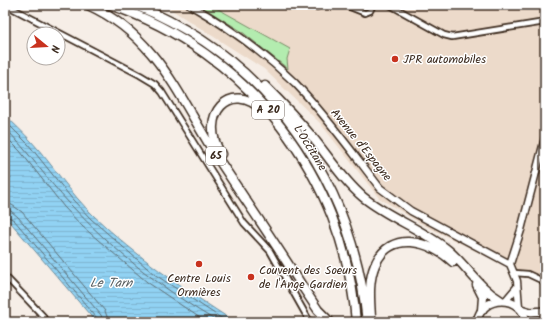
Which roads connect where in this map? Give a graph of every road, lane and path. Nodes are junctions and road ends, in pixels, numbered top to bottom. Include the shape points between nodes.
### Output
1 (6, 5) edge
2 (88, 5) edge
3 (110, 5) edge
4 (135, 5) edge
5 (190, 5) edge
6 (314, 5) edge
7 (319, 5) edge
8 (346, 5) edge
9 (373, 5) edge
10 (390, 5) edge
11 (545, 22) edge
12 (232, 62) junction
13 (545, 138) edge
14 (312, 173) junction
15 (510, 264) junction
16 (515, 273) junction
17 (5, 276) edge
18 (545, 282) edge
19 (517, 287) junction
20 (503, 300) junction
21 (520, 308) junction
22 (482, 310) junction
23 (545, 311) edge
24 (545, 318) edge
25 (355, 320) edge
26 (477, 321) edge
27 (45, 322) edge
28 (310, 322) edge
29 (330, 322) edge
30 (337, 322) edge
31 (367, 322) edge
32 (372, 322) edge
33 (526, 322) edge
34 (534, 322) edge

1 - 28 street via 155,84 244,223 270,251
2 - 29 highway, 65 via 120,22 142,41 160,62 217,157 318,310
3 - 14 highway, L'Occitane / A 20 via 141,17 184,40 236,78 255,95 286,131
4 - 12 highway, L'Occitane / A 20 via 176,24
5 - 15 street, Avenue d'Espagne via 247,43 294,83 331,124 387,194 411,211
6 - 7 street
8 - 9 street via 365,13 370,11
10 - 11 street via 452,37
12 - 20 highway via 263,84 298,120 339,172 362,196 440,243 460,260 487,290
12 - 31 highway, L'Occitane / A 20 via 256,84 296,130 315,158 345,222 355,254
13 - 15 street
14 - 25 highway, L'Occitane / A 20 via 339,234 350,281
14 - 30 highway, 65 via 254,103 240,99 232,100 218,108 212,128 219,150 310,290
15 - 16 street
16 - 18 street via 528,274
16 - 19 street
17 - 27 street via 43,316
19 - 20 street
19 - 21 street
20 - 21 main road
20 - 22 main road via 490,303
21 - 23 main road via 531,312
21 - 33 main road
22 - 26 main road
22 - 32 highway via 483,297 479,288 448,257 429,245 405,242 393,245 381,255 375,265 371,279
24 - 34 main road

